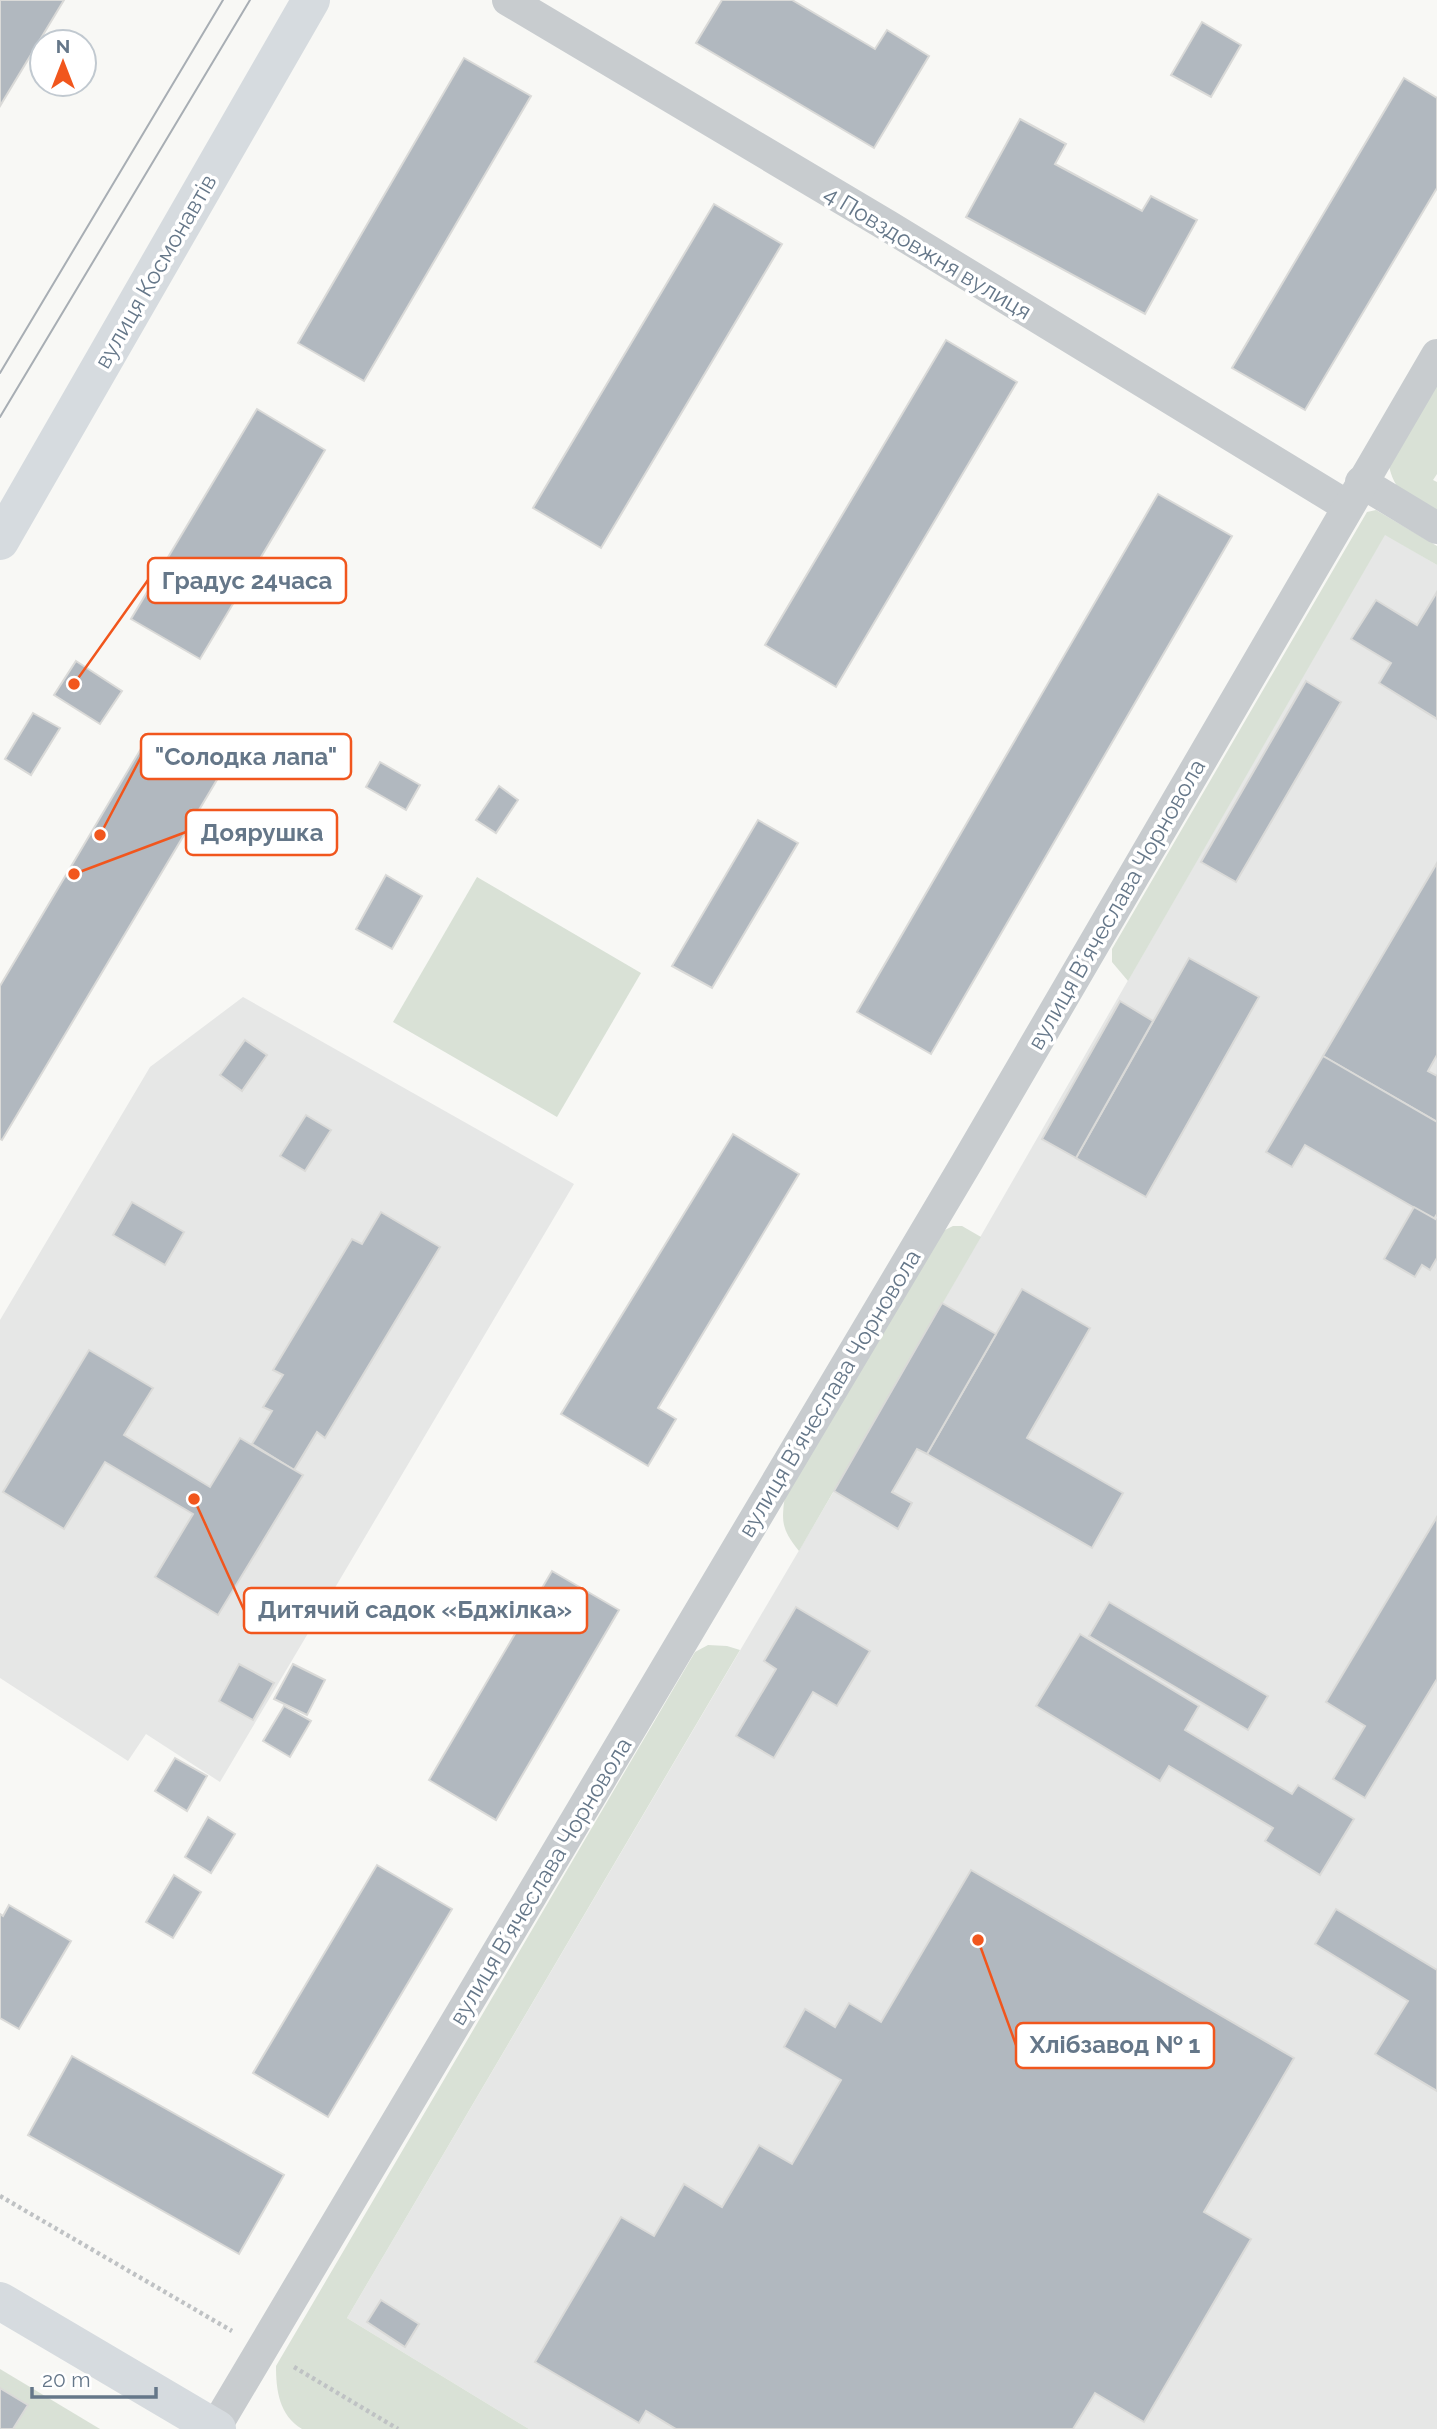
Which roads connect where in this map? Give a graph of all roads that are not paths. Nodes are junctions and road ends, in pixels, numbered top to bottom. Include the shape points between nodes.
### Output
1 (311, 0) edge
2 (508, 0) edge
3 (1437, 355) edge
4 (1354, 494) junction
5 (1437, 528) edge
6 (0, 541) edge
7 (0, 2301) edge
8 (216, 2428) edge

1 - 6 main road, вулиця Космонавтів
2 - 4 street, 4 Повздовжня вулиця via 900,234
3 - 4 street, вулиця Вʼячеслава Чорновола
4 - 5 street, 4 Повздовжня вулиця
4 - 8 street, вулиця Вʼячеслава Чорновола via 953,1186
7 - 8 main road

